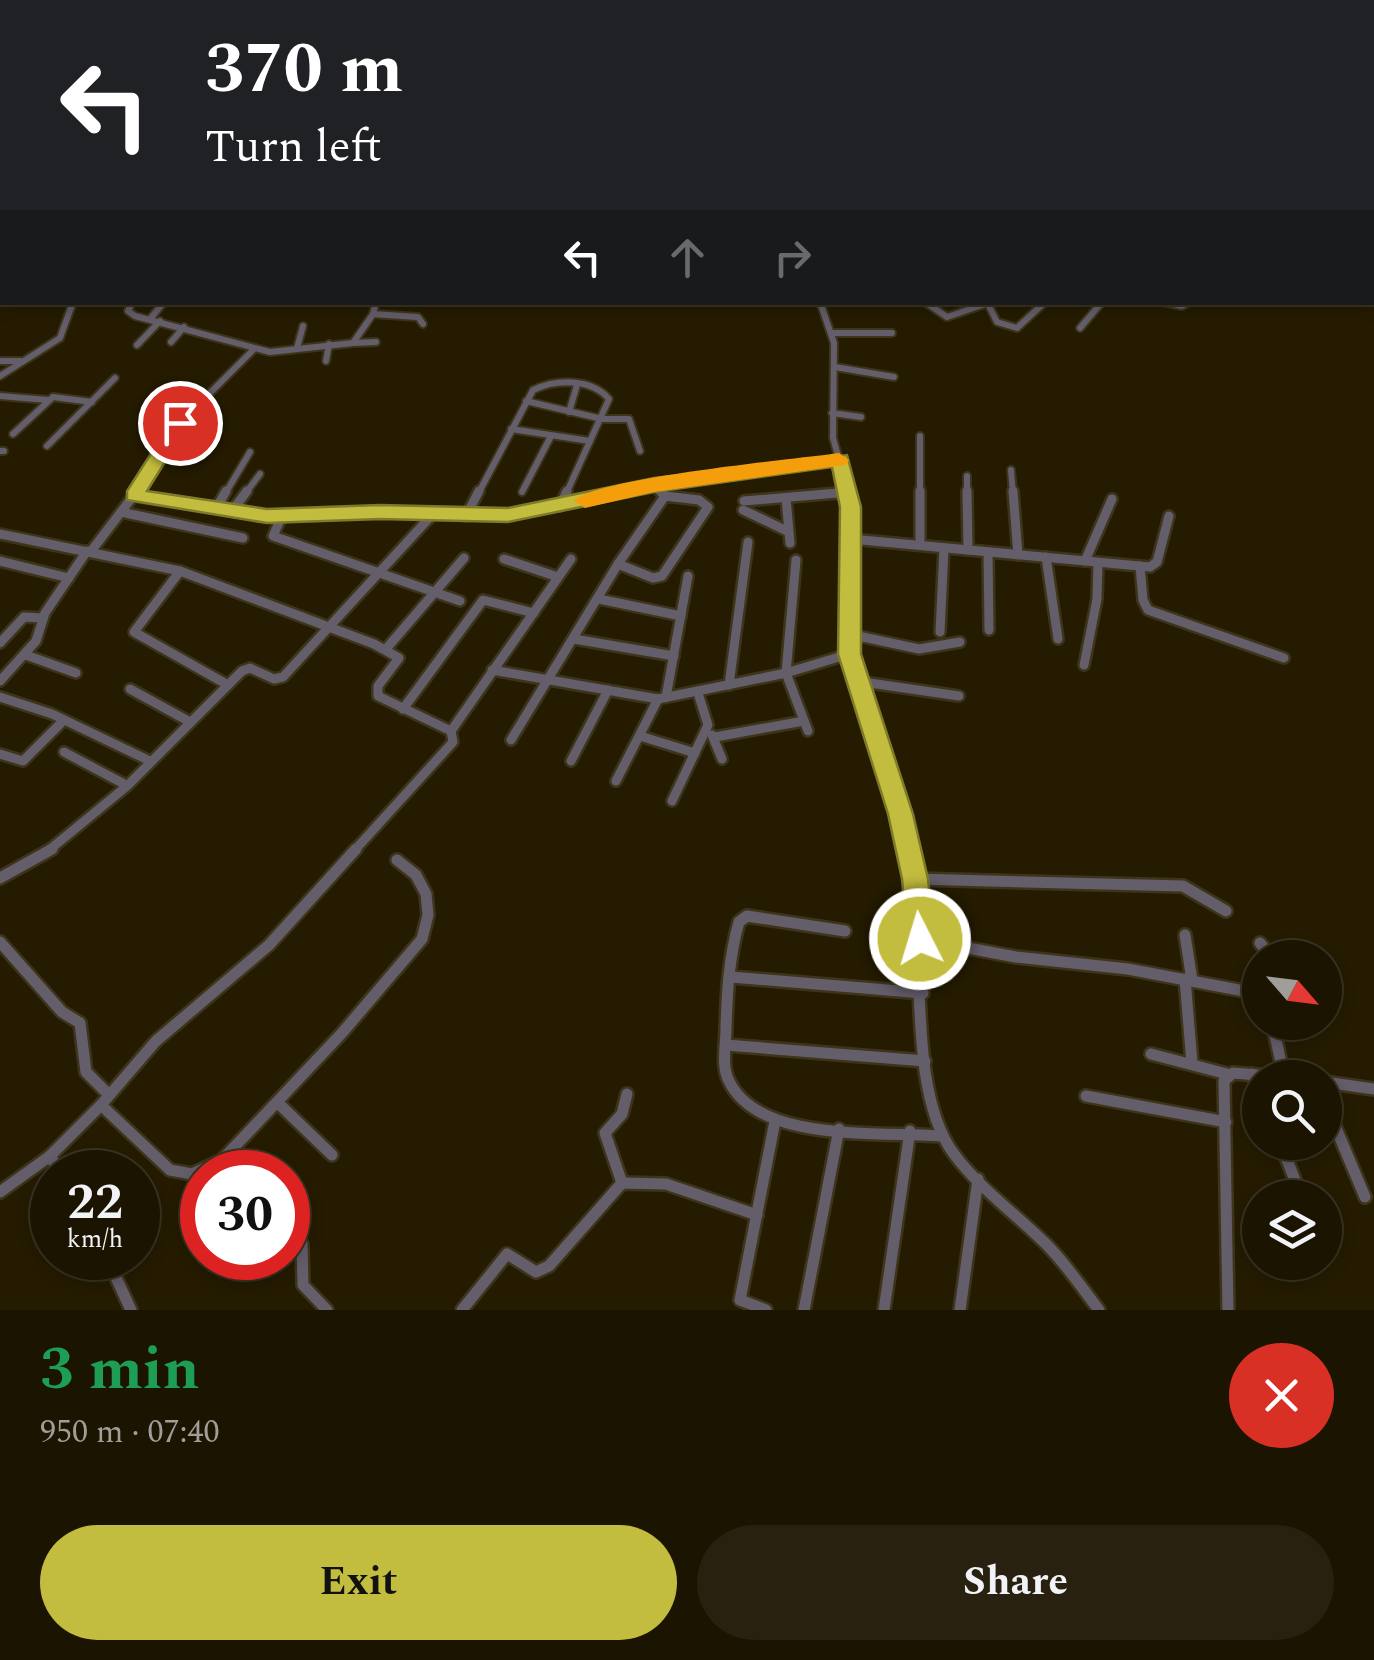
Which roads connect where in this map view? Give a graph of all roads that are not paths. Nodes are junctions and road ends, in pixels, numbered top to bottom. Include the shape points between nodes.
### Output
1 (73, 305) edge
2 (132, 305) edge
3 (162, 305) edge
4 (375, 305) edge
5 (821, 305) edge
6 (929, 305) edge
7 (983, 305) edge
8 (990, 305) edge
9 (1042, 305) edge
10 (1099, 305) edge
11 (373, 314) junction
12 (155, 320) junction
13 (423, 324) dead end
14 (303, 326) dead end
15 (184, 327) junction
16 (1080, 328) dead end
17 (832, 333) junction
18 (892, 333) dead end
19 (170, 342) dead end
20 (376, 342) dead end
21 (353, 343) junction
22 (329, 344) junction
23 (136, 345) dead end
24 (297, 348) junction
25 (254, 349) junction
26 (0, 360) edge
27 (23, 361) junction
28 (326, 361) dead end
29 (835, 367) junction
30 (0, 376) edge
31 (894, 377) dead end
32 (115, 378) dead end
33 (577, 385) junction
34 (0, 396) edge
35 (48, 400) junction
36 (526, 401) junction
37 (92, 402) junction
38 (570, 412) junction
39 (832, 412) junction
40 (860, 417) dead end
41 (602, 419) junction
42 (511, 429) junction
43 (14, 434) dead end
44 (551, 436) junction
45 (920, 436) dead end
46 (590, 441) junction
47 (47, 446) dead end
48 (640, 451) dead end
49 (250, 452) dead end
50 (840, 460) junction
51 (1011, 470) dead end
52 (260, 474) dead end
53 (967, 476) dead end
54 (654, 485) junction
55 (522, 492) dead end
56 (849, 492) junction
57 (134, 496) junction
58 (664, 496) junction
59 (786, 498) junction
60 (1112, 499) dead end
61 (560, 506) junction
62 (218, 507) junction
63 (232, 510) junction
64 (121, 512) junction
65 (432, 514) junction
66 (282, 516) junction
67 (466, 516) junction
68 (1169, 516) dead end
69 (787, 530) junction
70 (0, 534) edge
71 (243, 538) dead end
72 (851, 539) junction
73 (748, 542) dead end
74 (790, 543) dead end
75 (920, 545) junction
76 (944, 548) junction
77 (90, 550) junction
78 (968, 550) junction
79 (988, 552) junction
80 (1018, 555) junction
81 (1046, 557) junction
82 (464, 558) dead end
83 (504, 559) dead end
84 (571, 559) dead end
85 (796, 560) dead end
86 (0, 561) edge
87 (1086, 561) junction
88 (1098, 563) junction
89 (618, 564) junction
90 (1140, 566) junction
91 (180, 571) junction
92 (380, 572) junction
93 (688, 576) dead end
94 (558, 577) junction
95 (69, 578) junction
96 (435, 593) junction
97 (599, 599) junction
98 (460, 601) dead end
99 (534, 613) junction
100 (681, 616) junction
101 (43, 618) junction
102 (330, 625) junction
103 (988, 630) dead end
104 (940, 632) dead end
105 (849, 634) junction
106 (574, 639) junction
107 (1058, 639) dead end
108 (0, 642) edge
109 (960, 642) dead end
110 (386, 649) junction
111 (26, 654) junction
112 (849, 654) junction
113 (674, 656) junction
114 (1284, 658) dead end
115 (1084, 665) dead end
116 (492, 670) junction
117 (76, 673) dead end
118 (786, 673) junction
119 (546, 680) junction
120 (0, 681) edge
121 (856, 681) junction
122 (228, 685) junction
123 (729, 686) junction
124 (130, 690) dead end
125 (608, 690) junction
126 (698, 693) junction
127 (959, 696) dead end
128 (0, 697) edge
129 (662, 698) junction
130 (404, 709) junction
131 (64, 720) junction
132 (190, 722) junction
133 (451, 731) junction
134 (711, 733) junction
135 (640, 736) junction
136 (511, 740) dead end
137 (64, 752) dead end
138 (695, 753) junction
139 (0, 754) edge
140 (722, 759) dead end
141 (570, 760) dead end
142 (150, 761) junction
143 (616, 781) dead end
144 (126, 785) junction
145 (672, 801) dead end
146 (396, 860) dead end
147 (0, 878) edge
148 (915, 879) junction
149 (1226, 910) dead end
150 (845, 931) dead end
151 (1185, 935) dead end
152 (920, 939) junction
153 (0, 942) edge
154 (731, 977) junction
155 (1188, 980) junction
156 (1242, 990) edge
157 (923, 993) junction
158 (726, 1046) junction
159 (1151, 1054) dead end
160 (925, 1061) junction
161 (1192, 1064) junction
162 (1228, 1074) junction
163 (1242, 1074) edge
164 (1342, 1085) edge
165 (1374, 1090) edge
166 (627, 1094) dead end
167 (1086, 1096) dead end
168 (105, 1100) junction
169 (277, 1102) junction
170 (775, 1121) junction
171 (1226, 1122) junction
172 (838, 1128) junction
173 (910, 1132) junction
174 (942, 1136) junction
175 (1342, 1143) edge
176 (56, 1150) edge
177 (231, 1150) edge
178 (332, 1155) dead end
179 (30, 1170) edge
180 (180, 1172) edge
181 (978, 1179) junction
182 (622, 1183) junction
183 (0, 1192) edge
184 (1364, 1197) dead end
185 (756, 1215) junction
186 (118, 1280) edge
187 (303, 1280) edge
188 (131, 1310) edge
189 (326, 1310) edge
190 (462, 1310) edge
191 (766, 1310) edge
192 (804, 1310) edge
193 (884, 1310) edge
194 (960, 1310) edge
195 (1099, 1310) edge
196 (1228, 1310) edge

1 - 27 street via 63,335
2 - 12 street via 131,314
3 - 12 street
4 - 11 street
5 - 17 street
6 - 7 street via 947,317
8 - 9 street via 997,322 1017,328
10 - 16 street
11 - 13 street via 418,317
11 - 21 street
12 - 15 street
12 - 23 street
14 - 24 street
15 - 19 street
15 - 25 street
17 - 18 street
17 - 29 street
20 - 21 street
21 - 22 street
22 - 24 street
22 - 28 street
24 - 25 street
25 - 57 street via 180,423
26 - 27 street
27 - 30 street
29 - 31 street
29 - 39 street
32 - 37 street
33 - 36 street via 543,384
33 - 38 street
33 - 41 street via 608,394
34 - 35 street
35 - 37 street
35 - 43 street
36 - 38 street
36 - 42 street
37 - 47 street
38 - 41 street
39 - 40 street
39 - 50 street
41 - 46 street
41 - 48 street via 629,419
42 - 44 street
42 - 67 street
44 - 46 street
44 - 55 street
45 - 75 street
46 - 61 street
49 - 62 street
50 - 54 street
50 - 56 street
51 - 80 street
52 - 63 street
53 - 78 street
54 - 58 street
54 - 61 street
56 - 59 street
56 - 72 street
57 - 62 street
57 - 64 street
58 - 89 street
58 - 89 street via 708,507 662,576
59 - 69 street
59 - 69 street via 744,506
60 - 87 street
61 - 67 street
62 - 63 street
63 - 66 street
64 - 71 street
64 - 77 street
65 - 66 street
65 - 67 street
65 - 92 street
66 - 92 street via 273,536
68 - 90 street via 1156,565
69 - 74 street
70 - 77 street
72 - 75 street
72 - 105 street
73 - 123 street
75 - 76 street
76 - 78 street
76 - 104 street
77 - 91 street
77 - 95 street
78 - 79 street
79 - 80 street
79 - 103 street
80 - 81 street
81 - 87 street
81 - 107 street
82 - 96 street
83 - 94 street
84 - 94 street
85 - 118 street
86 - 95 street
87 - 88 street
88 - 90 street
88 - 115 street
89 - 97 street
90 - 114 street via 1144,604 1152,612
91 - 102 street
91 - 122 street via 134,632
92 - 96 street
92 - 102 street
93 - 100 street
94 - 99 street
95 - 101 street
96 - 98 street
96 - 110 street
97 - 100 street
97 - 106 street
99 - 116 street
99 - 130 street via 483,600
100 - 113 street
101 - 108 street via 24,618
101 - 111 street
102 - 110 street
102 - 122 street via 281,678 248,668
105 - 109 street via 917,650
105 - 112 street
106 - 113 street
106 - 119 street
110 - 130 street via 399,660 376,693
111 - 117 street
111 - 120 street
112 - 118 street
112 - 121 street
113 - 129 street
116 - 119 street
116 - 133 street
118 - 123 street
118 - 134 street via 806,726
119 - 125 street
119 - 136 street
121 - 127 street
121 - 148 street via 880,740
122 - 132 street
123 - 126 street
124 - 132 street
125 - 129 street
125 - 141 street
126 - 129 street
126 - 134 street
128 - 131 street
129 - 135 street
130 - 133 street
131 - 139 street via 23,761
131 - 142 street
132 - 142 street
133 - 168 street via 454,742 296,916 156,1041
134 - 138 street
134 - 140 street
135 - 138 street
135 - 143 street
137 - 144 street
138 - 145 street
142 - 144 street
144 - 147 street via 32,863
146 - 169 street via 426,888 422,939
148 - 149 street via 1184,886
148 - 152 street
150 - 154 street via 747,916 737,927
151 - 155 street
152 - 155 street
152 - 157 street
153 - 168 street via 80,1024 85,1072
154 - 157 street
154 - 158 street
155 - 156 street
155 - 161 street
157 - 160 street
158 - 160 street
158 - 170 street via 733,1090
159 - 161 street
160 - 174 street
161 - 162 street
162 - 163 street
162 - 171 street via 1222,1087
164 - 165 street
166 - 182 street via 622,1114 605,1133
167 - 171 street
168 - 176 street
168 - 180 street via 170,1170
169 - 177 street
169 - 178 street
170 - 172 street
170 - 185 street
171 - 196 street
172 - 173 street
172 - 192 street
173 - 174 street
173 - 193 street
174 - 181 street
175 - 184 street
179 - 183 street
181 - 194 street
181 - 195 street via 1051,1250
182 - 185 street via 666,1184
182 - 190 street via 550,1266 536,1272 507,1254
185 - 191 street via 740,1300
186 - 188 street
187 - 189 street

